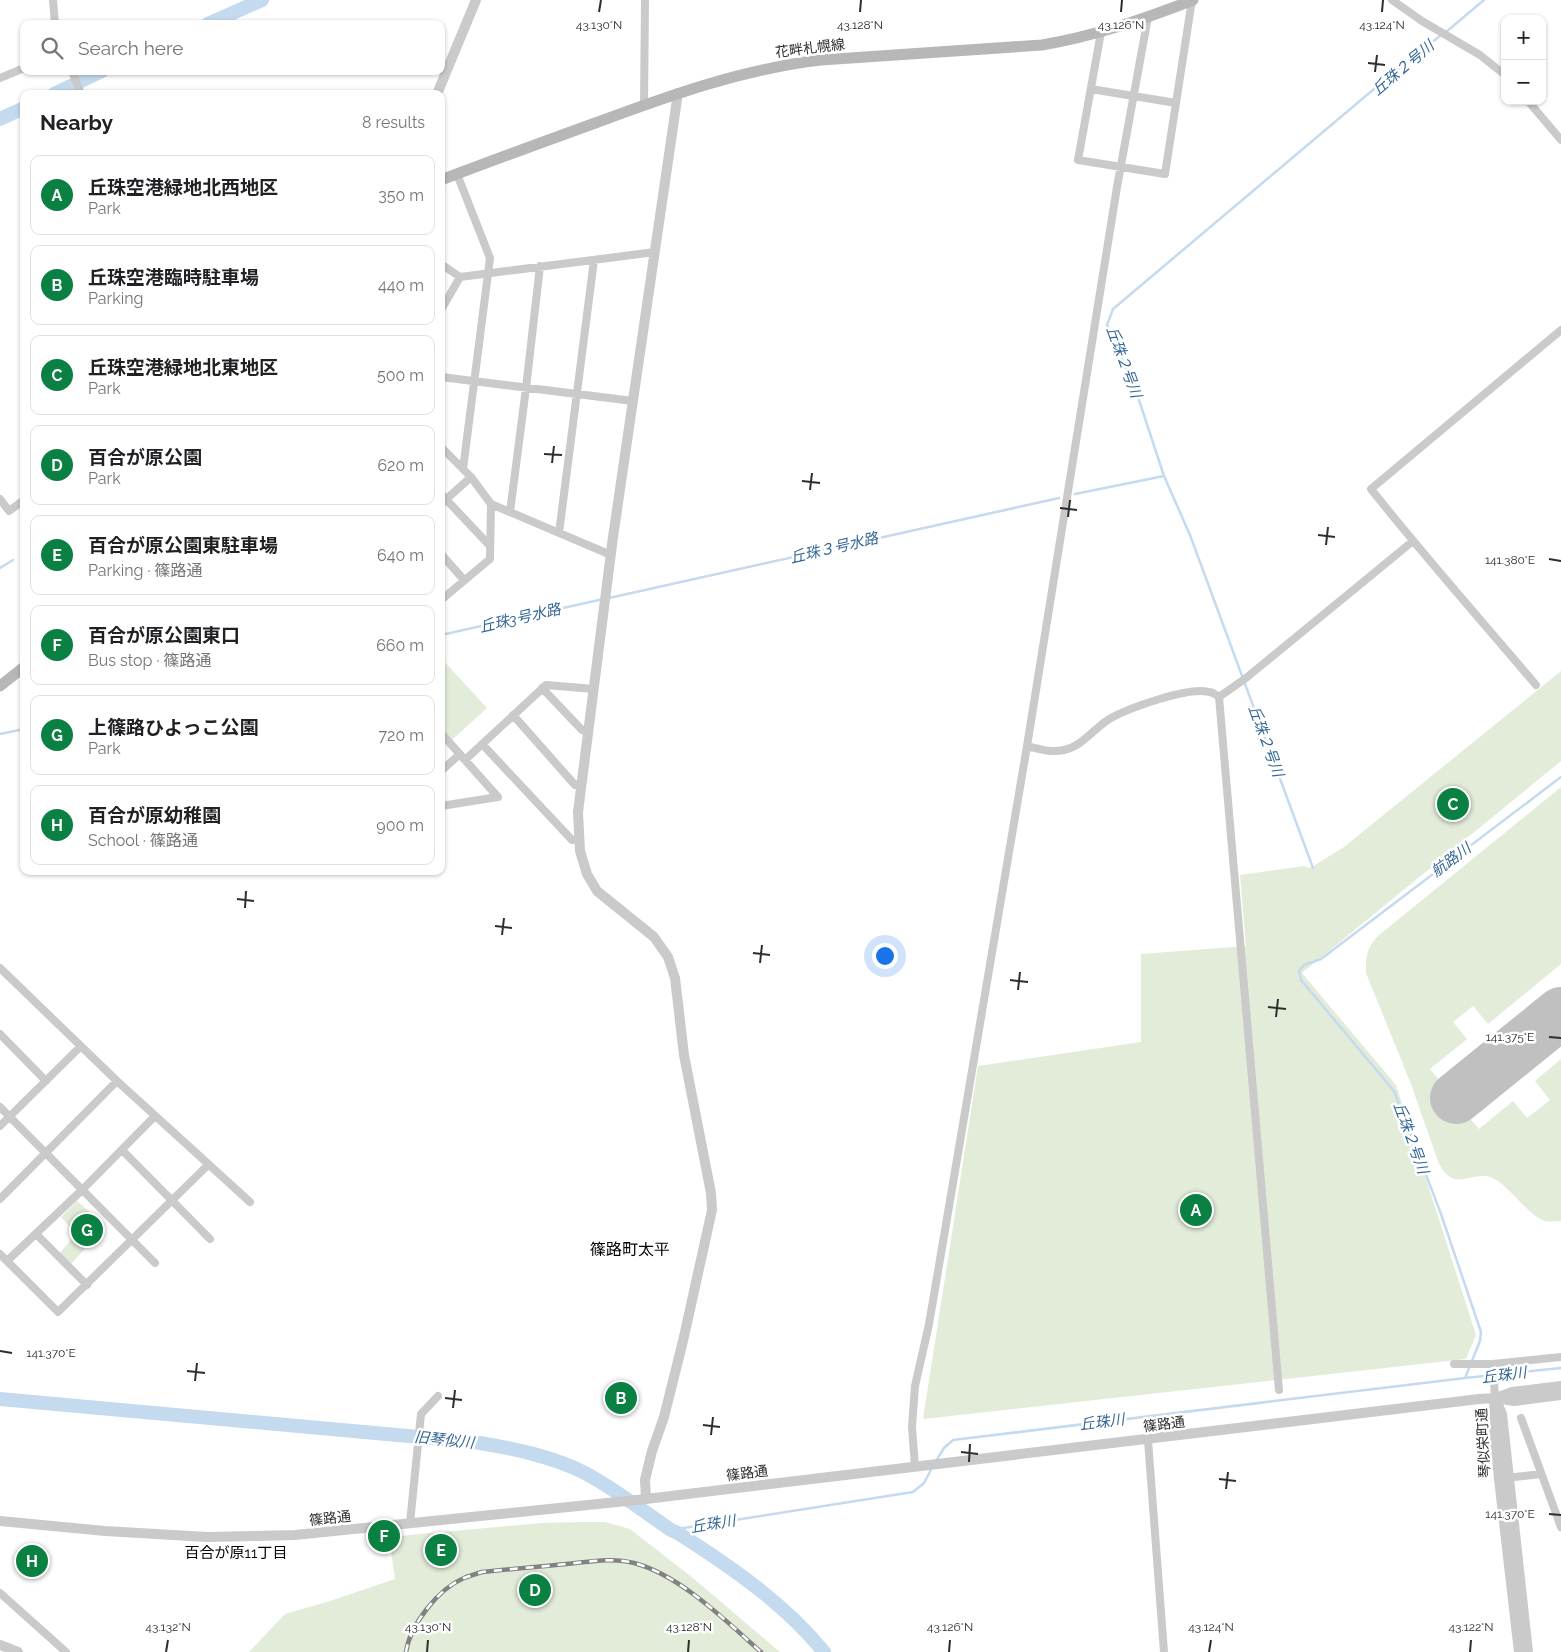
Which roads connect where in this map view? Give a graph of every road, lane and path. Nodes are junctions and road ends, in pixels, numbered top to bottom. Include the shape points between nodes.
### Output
1 (53, 0) edge
2 (476, 0) edge
3 (645, 0) edge
4 (1193, 0) edge
5 (1392, 0) edge
6 (1148, 17) junction
7 (55, 20) edge
8 (1101, 32) junction
9 (20, 70) edge
10 (1501, 72) edge
11 (73, 75) edge
12 (445, 75) edge
13 (445, 75) edge
14 (0, 78) edge
15 (1091, 89) junction
16 (79, 90) edge
17 (439, 90) edge
18 (678, 93) junction
19 (1133, 96) junction
20 (1176, 103) junction
21 (644, 105) junction
22 (1531, 105) edge
23 (1561, 140) edge
24 (1121, 167) junction
25 (457, 174) junction
26 (445, 178) edge
27 (655, 252) junction
28 (594, 260) junction
29 (540, 266) junction
30 (445, 267) edge
31 (489, 274) junction
32 (460, 277) junction
33 (445, 303) edge
34 (1561, 330) edge
35 (445, 377) edge
36 (474, 381) junction
37 (526, 388) junction
38 (577, 394) junction
39 (633, 401) junction
40 (445, 451) edge
41 (464, 469) junction
42 (471, 477) junction
43 (445, 497) edge
44 (0, 499) edge
45 (445, 501) edge
46 (20, 503) edge
47 (491, 504) junction
48 (510, 512) junction
49 (559, 533) junction
50 (1413, 541) junction
51 (490, 546) junction
52 (611, 555) junction
53 (445, 559) edge
54 (464, 580) junction
55 (445, 597) edge
56 (20, 670) edge
57 (1536, 685) dead end
58 (0, 686) edge
59 (542, 688) junction
60 (594, 689) junction
61 (1219, 697) junction
62 (513, 715) junction
63 (588, 731) junction
64 (445, 738) edge
65 (482, 744) junction
66 (1027, 746) junction
67 (463, 757) junction
68 (445, 768) edge
69 (581, 786) junction
70 (445, 805) edge
71 (579, 839) junction
72 (0, 968) edge
73 (0, 1034) edge
74 (81, 1046) junction
75 (46, 1081) junction
76 (118, 1081) junction
77 (0, 1107) edge
78 (155, 1116) junction
79 (10, 1117) junction
80 (0, 1126) edge
81 (122, 1150) junction
82 (46, 1153) junction
83 (208, 1165) junction
84 (82, 1190) junction
85 (0, 1198) edge
86 (171, 1202) junction
87 (250, 1202) dead end
88 (36, 1234) junction
89 (210, 1239) dead end
90 (132, 1240) junction
91 (0, 1254) edge
92 (7, 1261) junction
93 (155, 1263) dead end
94 (87, 1285) junction
95 (1561, 1357) edge
96 (1454, 1364) dead end
97 (1493, 1367) junction
98 (1561, 1386) edge
99 (1279, 1390) dead end
100 (1561, 1395) edge
101 (438, 1396) dead end
102 (1495, 1398) junction
103 (1521, 1418) dead end
104 (1148, 1440) junction
105 (919, 1466) junction
106 (1541, 1474) junction
107 (1504, 1478) junction
108 (644, 1499) junction
109 (0, 1520) edge
110 (410, 1523) junction
111 (1561, 1527) edge
112 (0, 1593) edge
113 (5, 1648) edge
114 (18, 1652) edge
115 (66, 1652) edge
116 (1164, 1652) edge
117 (1519, 1652) edge
118 (1528, 1652) edge

1 - 7 street
2 - 12 street
3 - 21 street
4 - 6 main road, 花畔札幌線
4 - 20 street
5 - 10 street
6 - 8 main road, 花畔札幌線
6 - 19 street
8 - 15 street
8 - 18 main road, 花畔札幌線 via 1042,45 787,64
9 - 14 street
11 - 16 street
13 - 17 street
15 - 19 street
15 - 24 street via 1078,160
18 - 21 main road, 花畔札幌線
18 - 27 street
19 - 20 street
19 - 24 street
20 - 24 street via 1165,174
21 - 25 main road, 花畔札幌線
22 - 23 street
24 - 66 street
25 - 26 main road, 花畔札幌線
25 - 31 street via 490,258
27 - 28 street
27 - 39 street
28 - 29 street
28 - 38 street
29 - 31 street
29 - 37 street
30 - 32 street
31 - 32 street
31 - 36 street
32 - 33 street
34 - 50 street via 1371,489
35 - 36 street
36 - 37 street
36 - 41 street
37 - 38 street
37 - 48 street
38 - 39 street
38 - 49 street
39 - 52 street
40 - 41 street
41 - 42 street
42 - 43 street
42 - 47 street
44 - 46 street via 9,511
45 - 51 street
47 - 48 street
47 - 51 street
48 - 49 street
49 - 52 street
50 - 57 street
50 - 61 street
51 - 54 street via 490,559
52 - 60 street
53 - 54 street
54 - 55 street
56 - 58 main road
59 - 60 street via 546,684
59 - 62 street
59 - 63 street via 582,730
60 - 63 street
61 - 66 street via 1209,692 1190,692 1134,708 1110,719 1067,750 1053,752
61 - 99 street
62 - 65 street
62 - 69 street via 575,784
63 - 69 street
64 - 67 street
65 - 67 street
65 - 71 street via 572,840
66 - 105 street via 932,1306 915,1386 912,1427
67 - 68 street
67 - 70 street via 498,797
69 - 71 street
71 - 108 street via 586,874 597,891 654,937 668,957 675,978 684,1055 711,1193 712,1210 683,1341 645,1480
72 - 74 street
73 - 75 street
74 - 75 street
74 - 76 street
75 - 79 street
76 - 78 street
76 - 82 street
77 - 79 street
78 - 81 street
78 - 83 street
79 - 80 street
79 - 82 street
81 - 84 street
81 - 86 street
82 - 84 street
82 - 85 street
83 - 86 street
83 - 87 street
84 - 88 street
84 - 90 street
86 - 89 street
86 - 90 street
88 - 92 street
88 - 94 street
90 - 93 street
90 - 94 street
91 - 92 street
92 - 94 street via 58,1312
95 - 97 street
96 - 97 street
97 - 102 street
98 - 102 street, 篠路通 via 1512,1392
100 - 102 street, 篠路通 via 1514,1401
101 - 110 street via 421,1414
102 - 104 street, 篠路通
102 - 107 street, 琴似栄町通 via 1493,1416
103 - 106 street
104 - 105 street, 篠路通
104 - 116 street
105 - 108 street, 篠路通
106 - 107 street
106 - 111 street
107 - 117 street, 琴似栄町通
107 - 118 street, 琴似栄町通
108 - 110 street, 篠路通
109 - 110 street, 篠路通 via 208,1537 295,1535
112 - 115 street
113 - 114 street

